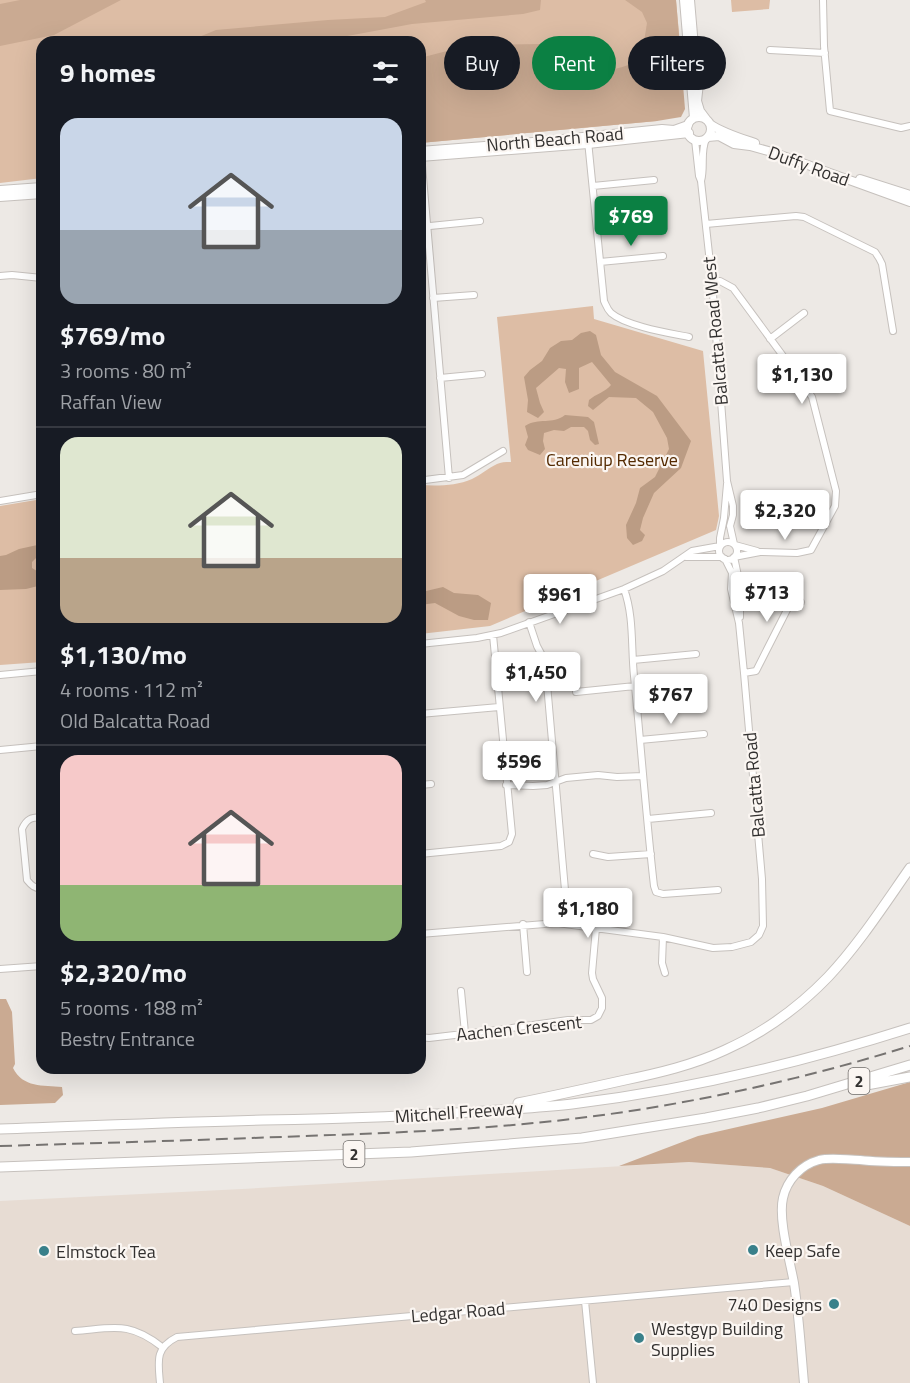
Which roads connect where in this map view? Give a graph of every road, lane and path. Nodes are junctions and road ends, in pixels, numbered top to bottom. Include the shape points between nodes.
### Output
1 (684, 0) edge
2 (690, 0) edge
3 (823, 0) edge
4 (770, 50) dead end
5 (825, 52) junction
6 (708, 121) junction
7 (690, 125) junction
8 (910, 126) edge
9 (707, 138) junction
10 (588, 140) junction
11 (695, 140) junction
12 (426, 153) edge
13 (654, 180) dead end
14 (701, 181) junction
15 (593, 186) junction
16 (36, 187) edge
17 (0, 190) edge
18 (36, 194) edge
19 (910, 195) edge
20 (0, 197) edge
21 (910, 202) edge
22 (480, 221) dead end
23 (706, 224) junction
24 (426, 227) edge
25 (426, 241) edge
26 (663, 256) dead end
27 (600, 262) junction
28 (0, 276) edge
29 (36, 277) edge
30 (712, 281) junction
31 (474, 295) dead end
32 (434, 298) junction
33 (804, 313) dead end
34 (893, 331) dead end
35 (689, 338) dead end
36 (770, 339) junction
37 (482, 374) dead end
38 (441, 378) junction
39 (503, 451) dead end
40 (449, 478) junction
41 (426, 480) edge
42 (727, 481) junction
43 (36, 495) edge
44 (0, 501) edge
45 (734, 544) junction
46 (720, 546) junction
47 (760, 552) junction
48 (685, 557) junction
49 (734, 557) junction
50 (723, 558) junction
51 (624, 589) junction
52 (801, 602) dead end
53 (529, 622) junction
54 (739, 623) junction
55 (493, 635) junction
56 (426, 643) edge
57 (696, 654) dead end
58 (633, 660) junction
59 (36, 672) edge
60 (744, 673) junction
61 (0, 675) edge
62 (635, 686) junction
63 (576, 692) dead end
64 (499, 707) junction
65 (426, 713) edge
66 (704, 734) dead end
67 (640, 740) junction
68 (36, 747) edge
69 (0, 750) edge
70 (643, 776) junction
71 (555, 783) junction
72 (426, 784) edge
73 (431, 784) dead end
74 (506, 784) junction
75 (711, 813) dead end
76 (36, 818) edge
77 (648, 819) junction
78 (426, 853) edge
79 (651, 854) junction
80 (593, 855) dead end
81 (910, 868) edge
82 (36, 887) edge
83 (565, 890) dead end
84 (718, 890) dead end
85 (523, 924) junction
86 (596, 928) junction
87 (426, 933) edge
88 (663, 938) junction
89 (36, 966) edge
90 (0, 969) edge
91 (527, 972) dead end
92 (665, 974) dead end
93 (461, 991) dead end
94 (910, 1028) edge
95 (465, 1033) junction
96 (426, 1038) edge
97 (910, 1065) edge
98 (910, 1077) edge
99 (807, 1096) junction
100 (480, 1111) junction
101 (0, 1129) edge
102 (910, 1162) edge
103 (0, 1167) edge
104 (794, 1282) junction
105 (585, 1301) junction
106 (75, 1331) dead end
107 (162, 1347) junction
108 (160, 1383) edge
109 (593, 1383) edge
110 (804, 1383) edge

1 - 7 main road
2 - 6 main road via 699,83 697,101
3 - 5 street
4 - 5 street
5 - 8 street via 830,111 901,128
6 - 7 main road via 700,117
6 - 9 main road via 711,130
6 - 19 main road, Duffy Road via 728,133
7 - 10 main road, North Beach Road
7 - 11 main road
9 - 11 main road
9 - 14 street, Balcatta Road West
9 - 21 main road, Duffy Road via 719,136 734,144 772,152
10 - 12 main road, North Beach Road
10 - 15 street
11 - 14 street, Balcatta Road West
13 - 15 street
14 - 23 street, Balcatta Road West
15 - 27 street
16 - 17 main road
18 - 20 main road
22 - 24 street
23 - 30 street, Balcatta Road West
23 - 34 street via 804,217 875,252 882,264
25 - 32 street
26 - 27 street
27 - 35 street via 609,311 619,318
28 - 29 street
30 - 36 street via 733,288
30 - 42 street, Balcatta Road West
31 - 32 street
32 - 38 street
33 - 36 street
36 - 47 street via 812,397 836,491 835,506 811,550
37 - 38 street
38 - 40 street
39 - 40 street via 463,475
40 - 41 street
42 - 45 street, Balcatta Road West via 733,506 730,532
42 - 46 street, Balcatta Road West
43 - 44 street
45 - 46 street via 726,542
45 - 47 street
45 - 49 street
46 - 48 street via 692,551
46 - 50 street
47 - 49 street
48 - 50 street
48 - 51 street via 663,572
49 - 50 street
49 - 54 street, Balcatta Road via 740,585
50 - 54 street, Balcatta Road via 732,573 730,589
51 - 53 street
51 - 58 street via 630,612
52 - 60 street via 789,606 756,671
53 - 55 street
53 - 71 street via 545,661
54 - 60 street, Balcatta Road
55 - 56 street
55 - 64 street
57 - 58 street
58 - 62 street
59 - 61 street
60 - 88 street, Balcatta Road via 763,926 751,942 732,947 713,948
62 - 63 street
62 - 67 street
64 - 65 street
64 - 74 street
66 - 67 street
67 - 70 street
68 - 69 street
70 - 71 street via 588,775
70 - 77 street
71 - 74 street
71 - 83 street
72 - 73 street
74 - 78 street via 512,834 509,842
75 - 77 street
76 - 82 street via 25,822 22,829 27,880
77 - 79 street
79 - 80 street
79 - 84 street via 656,892
81 - 100 highway via 828,977 792,1010 757,1033 683,1066
85 - 86 street
85 - 87 street
85 - 91 street
86 - 88 street
86 - 95 street, Aachen Crescent via 592,973 602,998 598,1016 591,1020
88 - 92 street
89 - 90 street
93 - 95 street
94 - 100 highway, Mitchell Freeway / 2 via 817,1056 714,1080 592,1101
95 - 96 street, Aachen Crescent
97 - 99 highway, Mitchell Freeway / 2
98 - 99 highway
99 - 103 highway, Mitchell Freeway / 2 via 706,1119 571,1139 411,1152
100 - 101 highway, Mitchell Freeway / 2
102 - 104 main road via 825,1159 806,1165 794,1176 782,1201
104 - 105 street, Ledgar Road
104 - 110 main road
105 - 107 street, Ledgar Road via 177,1337
105 - 109 street
106 - 107 street via 129,1328
107 - 108 street via 158,1363

